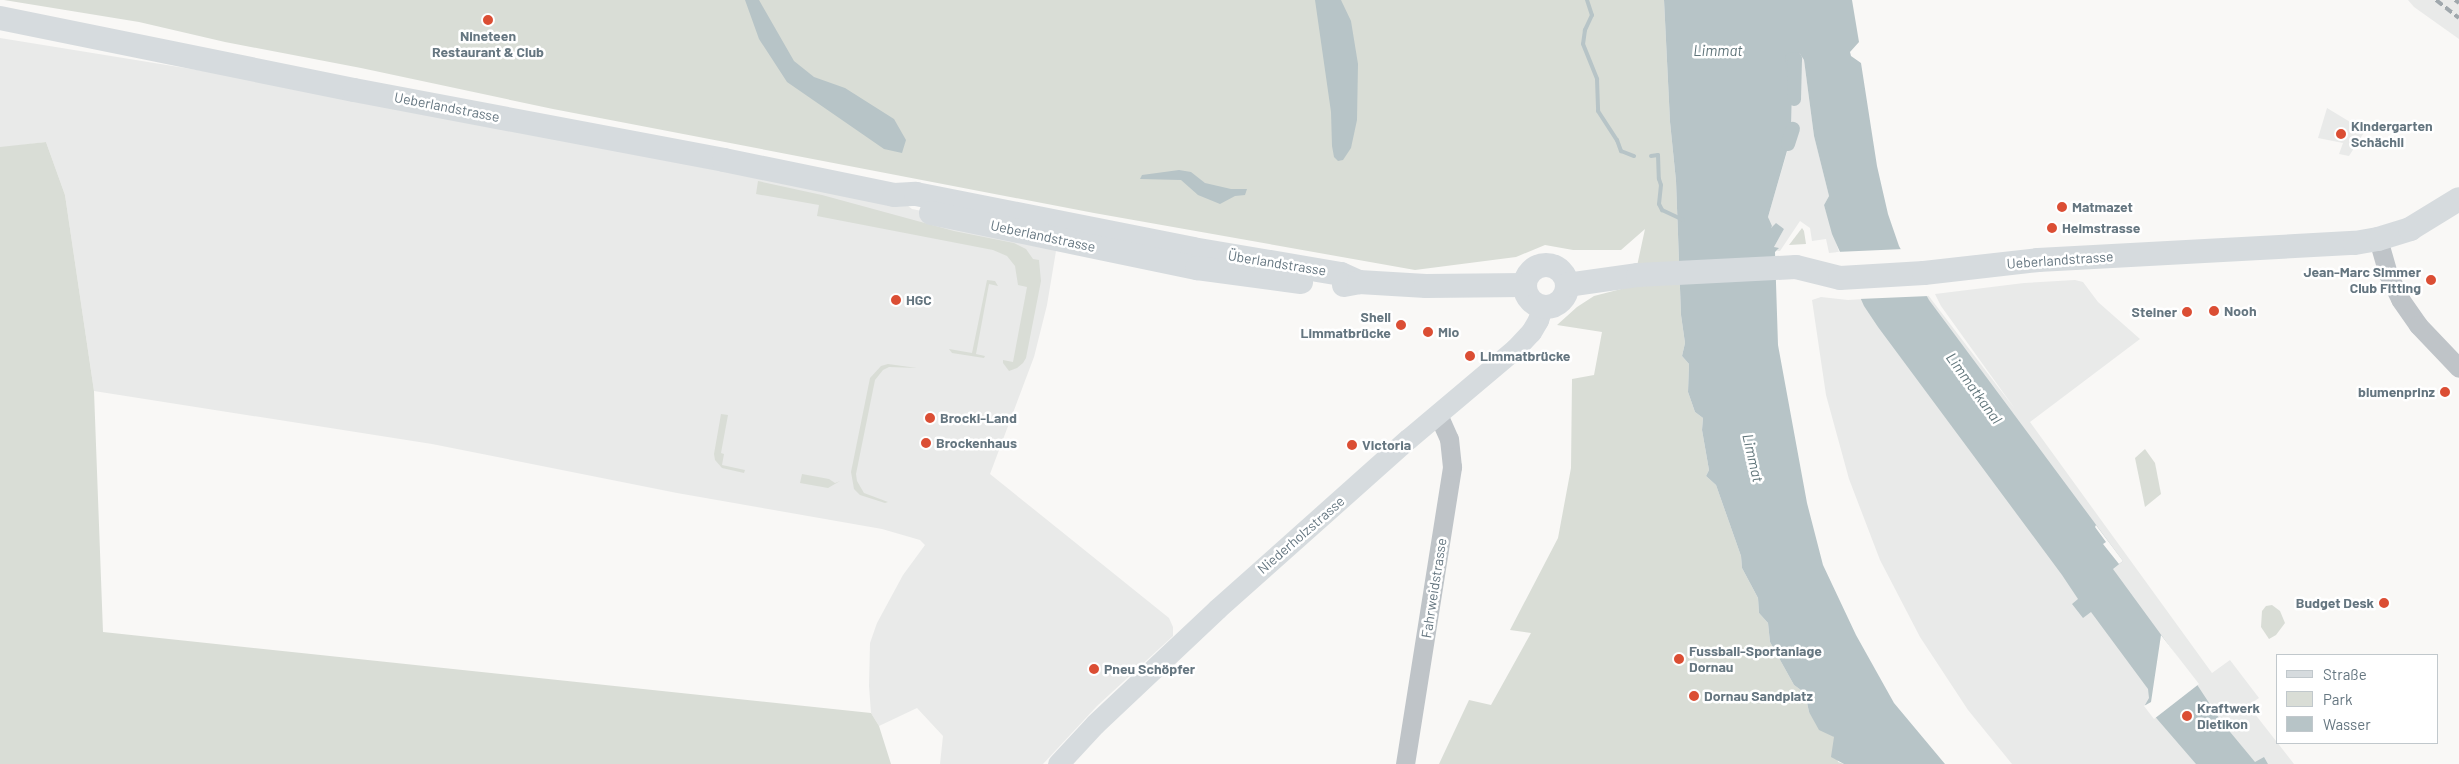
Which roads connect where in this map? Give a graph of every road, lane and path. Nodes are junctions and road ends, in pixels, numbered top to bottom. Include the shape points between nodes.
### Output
1 (0, 18) edge
2 (2459, 198) edge
3 (2378, 239) junction
4 (1195, 259) joint
5 (1567, 285) junction
6 (1524, 286) junction
7 (1542, 308) junction
8 (2459, 368) edge
9 (1438, 414) junction
10 (1058, 764) edge
11 (1405, 764) edge

1 - 4 main road, Ueberlandstrasse via 894,195 916,194
2 - 3 main road, Ueberlandstrasse via 2410,229
3 - 5 main road, Ueberlandstrasse via 2313,247 2038,260 1924,273 1840,278 1806,269 1653,274
3 - 8 street via 2388,274 2400,299 2418,325
4 - 6 main road, Überlandstrasse via 1341,274 1359,282
5 - 6 main road via 1561,271 1546,265 1531,271
5 - 7 main road via 1563,300 1550,308
6 - 7 main road via 1527,297
7 - 9 main road, Niederholzstrasse via 1526,338
9 - 10 main road, Niederholzstrasse via 1217,609 1094,724
9 - 11 street, Fahrweidstrasse via 1449,439 1452,467

